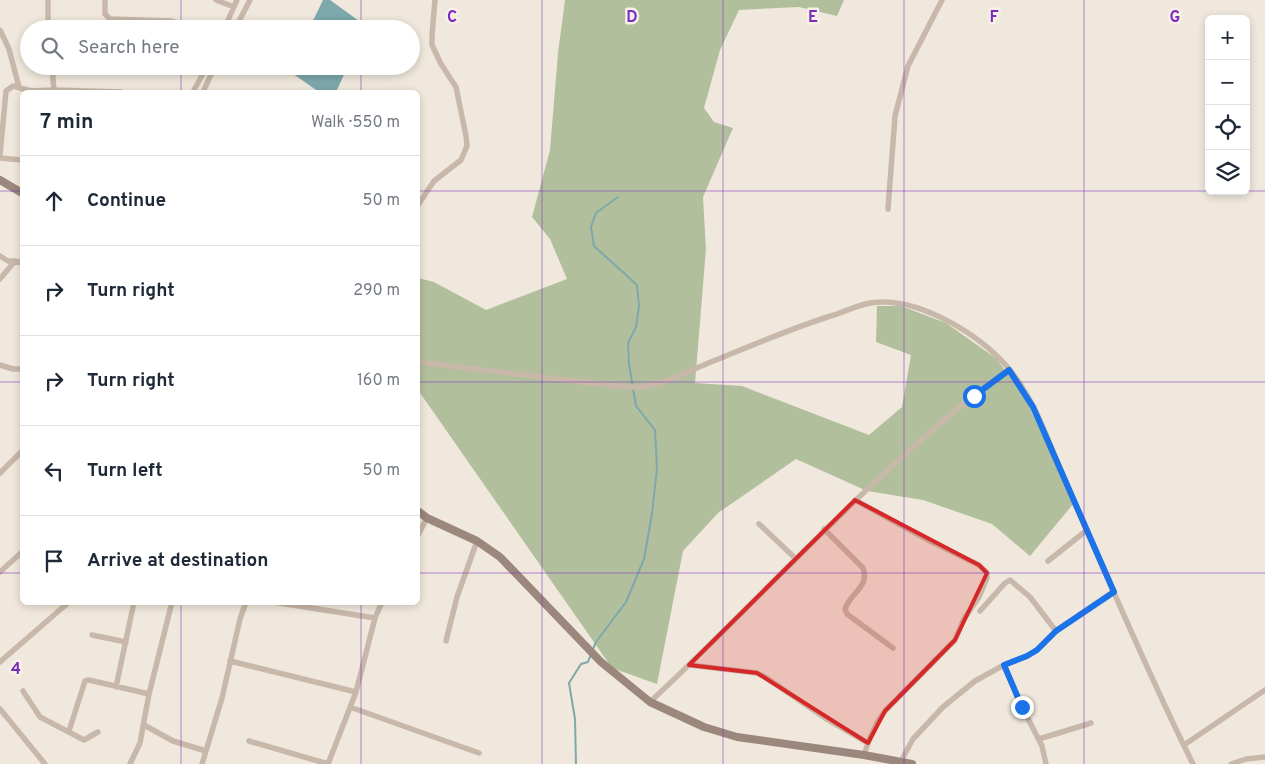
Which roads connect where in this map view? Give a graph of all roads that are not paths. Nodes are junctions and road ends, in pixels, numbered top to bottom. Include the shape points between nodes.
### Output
1 (48, 0) edge
2 (105, 0) edge
3 (216, 0) edge
4 (237, 0) edge
5 (250, 0) edge
6 (435, 0) edge
7 (942, 0) edge
8 (234, 7) junction
9 (48, 20) edge
10 (140, 20) edge
11 (228, 20) edge
12 (240, 20) edge
13 (0, 30) edge
14 (53, 75) edge
15 (202, 75) edge
16 (211, 75) edge
17 (19, 87) junction
18 (54, 90) joint
19 (194, 90) edge
20 (204, 90) edge
21 (0, 157) edge
22 (20, 160) edge
23 (0, 180) edge
24 (20, 193) edge
25 (420, 202) edge
26 (888, 209) dead end
27 (0, 256) edge
28 (15, 261) junction
29 (20, 262) edge
30 (0, 279) edge
31 (420, 362) edge
32 (0, 365) edge
33 (20, 369) edge
34 (1009, 370) junction
35 (20, 453) edge
36 (0, 473) edge
37 (855, 500) junction
38 (420, 512) edge
39 (427, 518) junction
40 (759, 524) dead end
41 (824, 529) junction
42 (1087, 530) junction
43 (420, 531) edge
44 (477, 541) junction
45 (20, 554) edge
46 (795, 558) junction
47 (1048, 562) dead end
48 (0, 572) edge
49 (1114, 592) junction
50 (66, 605) edge
51 (171, 605) edge
52 (245, 605) edge
53 (292, 605) edge
54 (381, 605) edge
55 (133, 607) dead end
56 (980, 611) dead end
57 (375, 618) junction
58 (1056, 631) junction
59 (92, 634) dead end
60 (446, 641) dead end
61 (126, 642) junction
62 (893, 648) dead end
63 (230, 661) junction
64 (0, 662) edge
65 (689, 665) junction
66 (1004, 665) junction
67 (116, 687) junction
68 (1265, 690) edge
69 (23, 691) dead end
70 (356, 692) junction
71 (149, 694) junction
72 (650, 702) junction
73 (350, 707) junction
74 (0, 709) edge
75 (1091, 723) dead end
76 (144, 725) junction
77 (69, 731) junction
78 (98, 732) dead end
79 (1039, 739) junction
80 (249, 741) dead end
81 (868, 743) junction
82 (1184, 745) junction
83 (206, 752) junction
84 (479, 753) dead end
85 (864, 755) junction
86 (1265, 757) edge
87 (900, 763) edge
88 (45, 764) edge
89 (130, 764) edge
90 (202, 764) edge
91 (328, 764) edge
92 (912, 764) edge
93 (1046, 764) edge
94 (1193, 764) edge
95 (1231, 764) edge

1 - 9 street
2 - 10 street via 105,14 110,19
3 - 8 street
4 - 8 street
5 - 12 street
6 - 25 street via 432,45 456,86 467,146 461,160 434,181
7 - 26 street via 908,66 896,116
8 - 11 street
13 - 17 street via 9,49
14 - 18 street
15 - 19 street
16 - 20 street
17 - 18 street
17 - 21 street via 9,87 6,91
21 - 22 street
23 - 24 main road
27 - 28 street
28 - 29 street
28 - 30 street
31 - 34 street via 641,387 802,325 871,303 902,303 931,313 973,337
32 - 33 street
34 - 37 street via 950,415
34 - 42 street via 1033,407
35 - 36 street
37 - 41 street
37 - 81 street via 979,565 988,578 955,640 885,711
38 - 39 main road
39 - 43 street
39 - 44 main road
40 - 46 street
41 - 46 street
41 - 62 street via 863,568 865,574 866,579 846,605 847,614
42 - 47 street
42 - 49 street
44 - 60 street
44 - 72 main road via 500,557 601,662
45 - 48 street
46 - 65 street
49 - 58 street
49 - 82 street
50 - 64 street
51 - 71 street
52 - 63 street
53 - 57 street
54 - 57 street
55 - 61 street
56 - 58 street via 1010,580 1030,597
57 - 70 street
58 - 66 street via 1037,650
59 - 61 street
61 - 67 street
63 - 70 street
63 - 83 street
65 - 72 street
65 - 81 street via 757,673
66 - 79 street
66 - 87 street via 975,681 943,707 913,739
67 - 71 street
67 - 77 street via 85,681
68 - 82 street
69 - 77 street via 40,717
70 - 73 street
71 - 76 street
72 - 85 main road via 737,738
73 - 84 street
73 - 91 street
74 - 88 street
75 - 79 street
76 - 83 street via 173,741
76 - 89 street
77 - 78 street via 84,740
79 - 93 street
80 - 91 street
81 - 85 street
82 - 94 street
83 - 90 street
85 - 87 main road
86 - 95 street
87 - 92 main road

